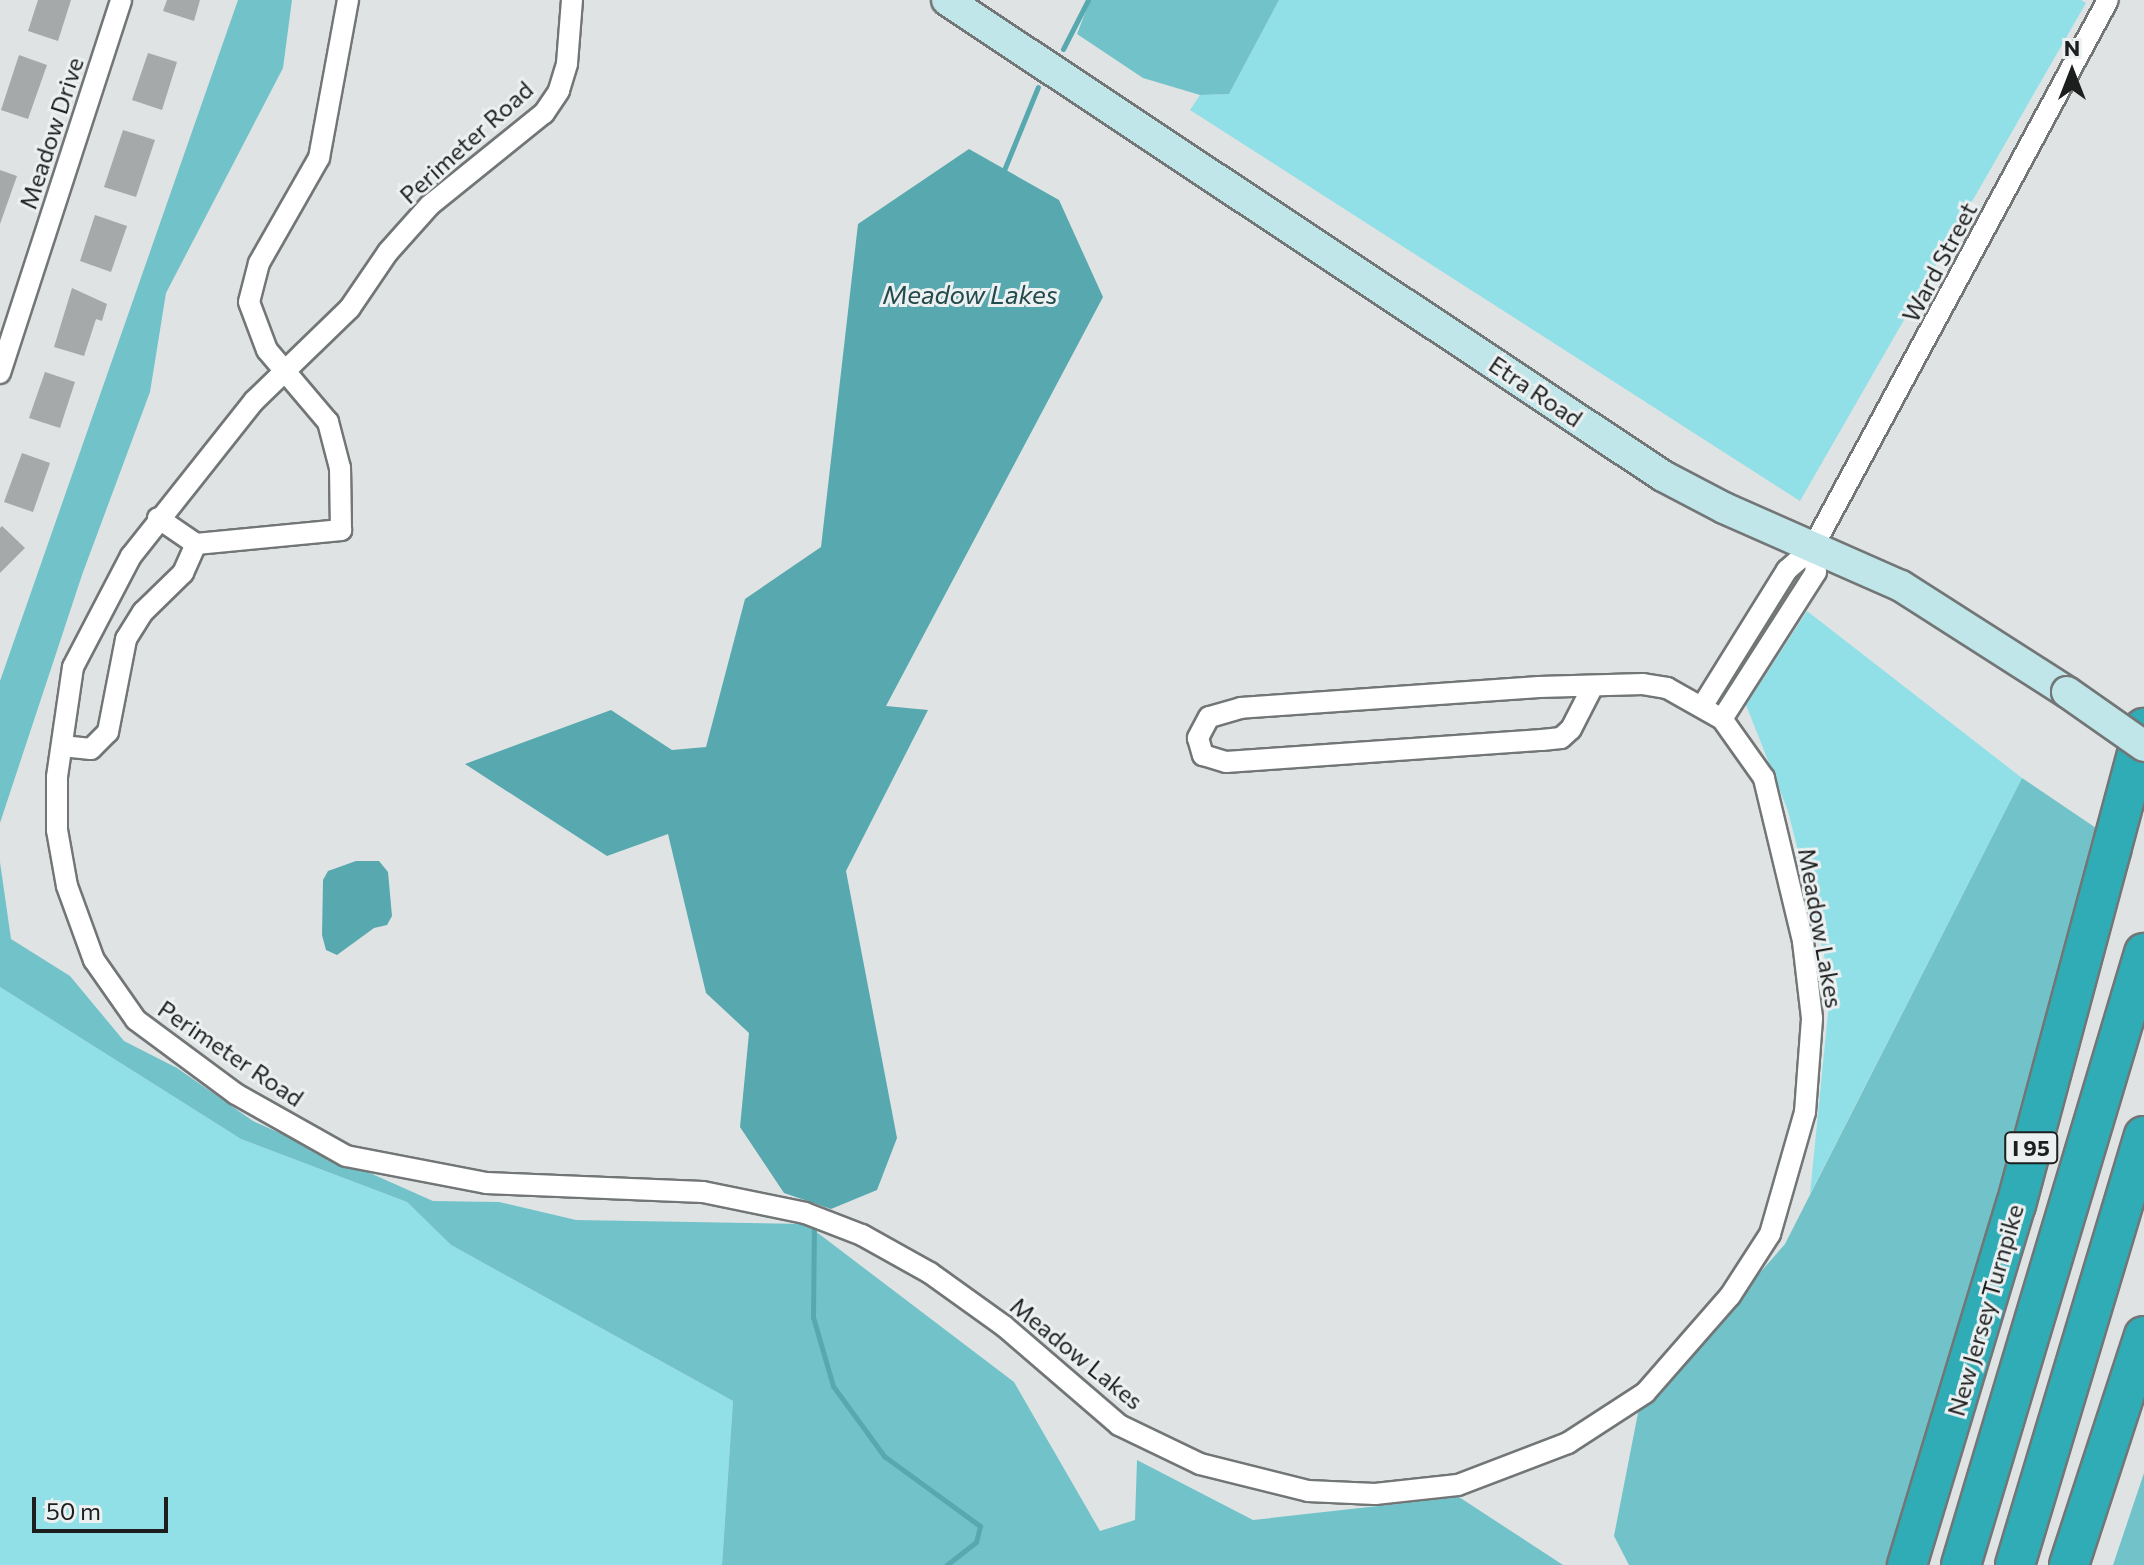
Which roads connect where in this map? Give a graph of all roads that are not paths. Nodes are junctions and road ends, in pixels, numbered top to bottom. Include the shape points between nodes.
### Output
1 (121, 0) edge
2 (348, 0) edge
3 (572, 0) edge
4 (947, 0) edge
5 (2108, 0) edge
6 (7, 324) edge
7 (284, 372) junction
8 (0, 373) edge
9 (158, 518) junction
10 (196, 544) junction
11 (1813, 547) junction
12 (1593, 686) junction
13 (1703, 705) junction
14 (1722, 719) junction
15 (2144, 728) edge
16 (62, 746) junction
17 (2144, 746) edge
18 (2144, 953) edge
19 (2144, 1136) edge
20 (783, 1206) joint
21 (2144, 1336) edge
22 (1907, 1565) edge
23 (1961, 1565) edge
24 (2015, 1565) edge
25 (2069, 1565) edge

1 - 6 street, Meadow Drive
2 - 7 street via 319,158 250,285 252,318
3 - 7 street, Perimeter Road via 567,64 559,91 544,113 430,205 388,252 350,308
4 - 11 main road, Etra Road via 1663,476
5 - 11 street, Ward Street
6 - 8 street, Meadow Drive
7 - 9 street, Perimeter Road
7 - 10 street via 328,422 340,468 341,530
9 - 10 street
9 - 16 street, Perimeter Road via 131,556 73,667
10 - 16 street via 183,573 143,612 126,639 116,668 108,732 91,749
11 - 13 street via 1787,570
11 - 14 street via 1816,572
11 - 17 main road, Etra Road, bridge via 1942,608
12 - 12 street, Meadow Lakes via 1584,712 1561,738 1226,762 1203,755 1198,738 1201,726 1217,712
12 - 13 street, Meadow Lakes via 1667,688
13 - 14 street, Meadow Lakes
14 - 20 street, Meadow Lakes via 1764,778 1803,941 1812,1018 1805,1112 1770,1234 1730,1296 1645,1393 1568,1443 1458,1485 1375,1494 1255,1481 1200,1464 1119,1425 1004,1326 930,1273 827,1221
15 - 22 highway, New Jersey Turnpike / I 95 via 2016,1205
16 - 20 street, Perimeter Road via 57,830 67,886 94,960 136,1020 236,1094 346,1156 486,1183 703,1192
18 - 23 highway, I 95
19 - 24 highway
21 - 25 highway

